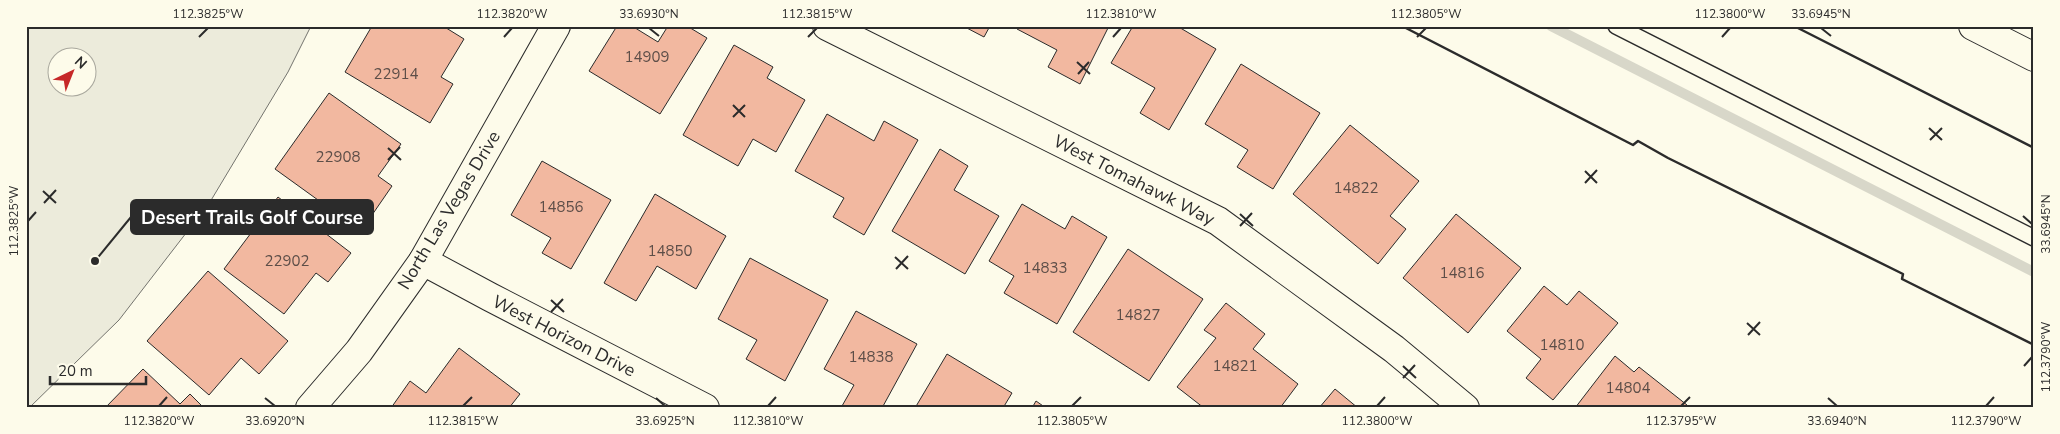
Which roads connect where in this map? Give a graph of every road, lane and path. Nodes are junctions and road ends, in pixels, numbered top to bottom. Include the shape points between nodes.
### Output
1 (556, 26) edge
2 (827, 26) edge
3 (1616, 26) edge
4 (1972, 26) edge
5 (2034, 57) edge
6 (2034, 238) edge
7 (423, 261) junction
8 (310, 408) edge
9 (706, 408) edge
10 (1465, 408) edge

1 - 7 main road, North Las Vegas Drive
2 - 10 main road, West Tomahawk Way via 1218,221 1394,349
3 - 6 lane
4 - 5 main road
7 - 8 main road, North Las Vegas Drive via 359,351
7 - 9 main road, West Horizon Drive

